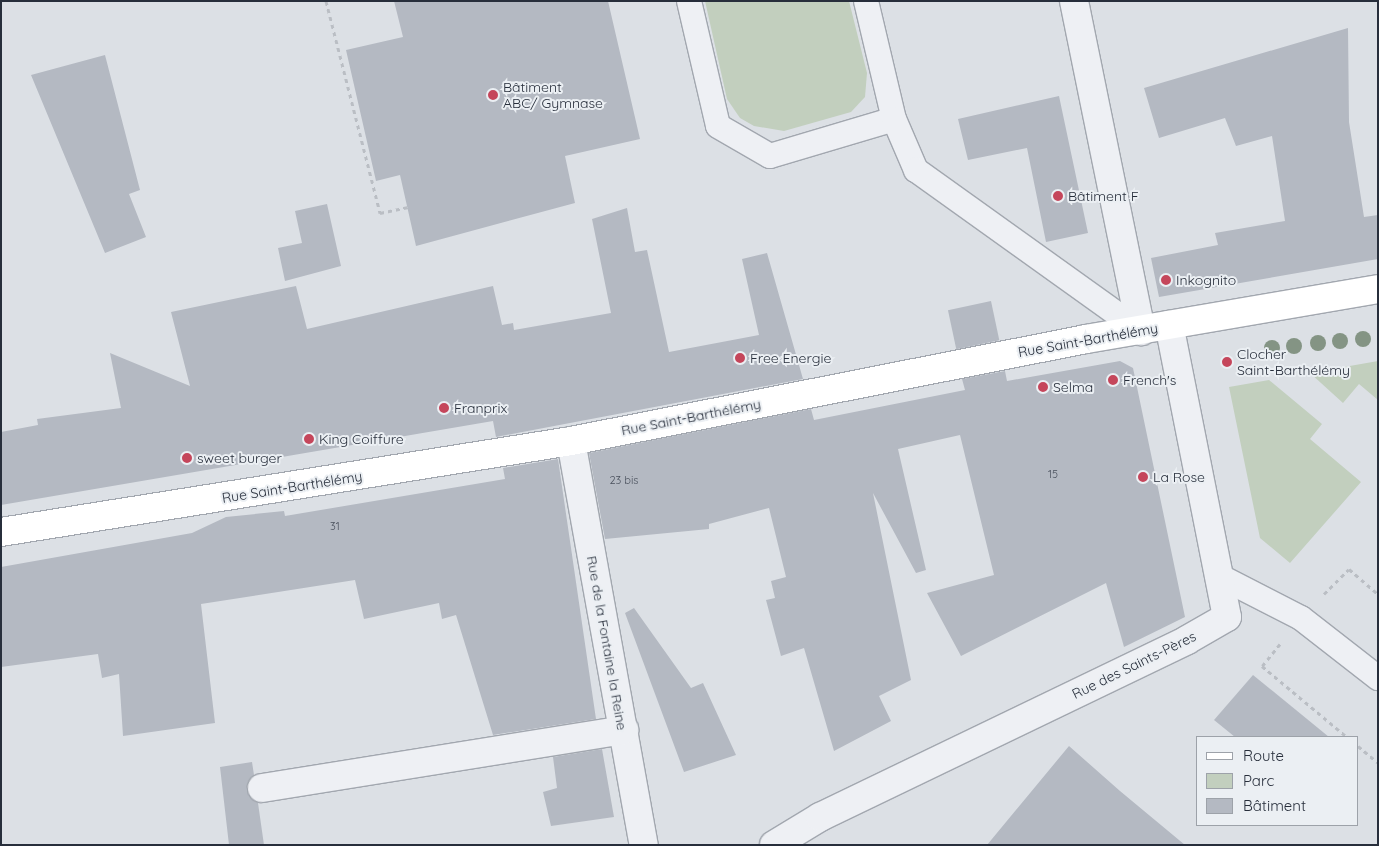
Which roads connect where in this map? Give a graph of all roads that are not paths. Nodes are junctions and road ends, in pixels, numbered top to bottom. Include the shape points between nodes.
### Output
1 (689, 1) edge
2 (866, 1) edge
3 (1074, 1) edge
4 (894, 118) junction
5 (1378, 289) edge
6 (1169, 325) junction
7 (1141, 331) junction
8 (571, 441) junction
9 (1, 532) edge
10 (1217, 575) junction
11 (1378, 678) edge
12 (624, 730) junction
13 (262, 788) dead end
14 (644, 845) edge
15 (774, 845) edge

1 - 4 lane via 718,126 770,156
2 - 4 lane
3 - 7 street
4 - 7 lane via 916,170
5 - 6 main road, Rue Saint-Barthélémy
6 - 7 main road, Rue Saint-Barthélémy
6 - 10 street, Rue des Saints-Pères
7 - 8 main road, Rue Saint-Barthélémy
8 - 9 main road, Rue Saint-Barthélémy
8 - 12 street, Rue de la Fontaine la Reine
10 - 11 lane via 1301,618
10 - 15 street, Rue des Saints-Pères via 1227,617 1187,640 820,817
12 - 13 street
12 - 14 street, Rue de la Fontaine la Reine

